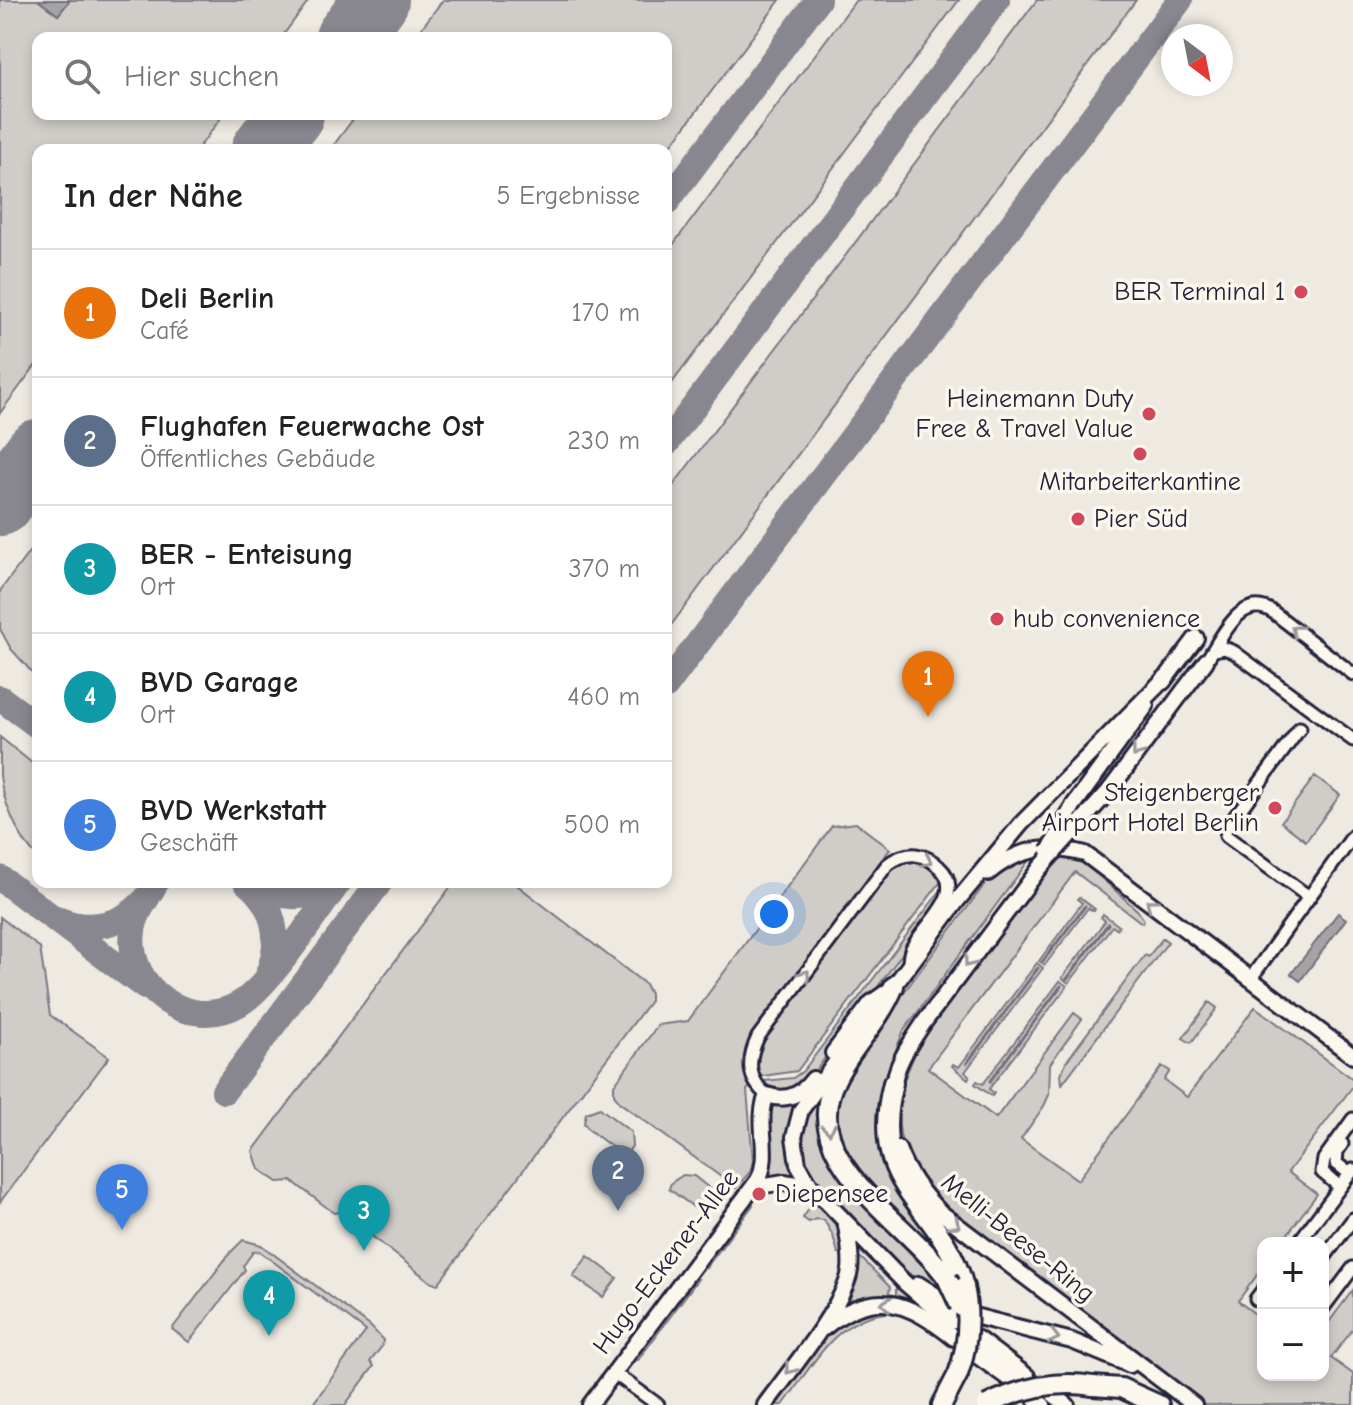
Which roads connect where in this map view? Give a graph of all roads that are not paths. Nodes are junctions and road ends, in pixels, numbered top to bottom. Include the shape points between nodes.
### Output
1 (1196, 638) dead end
2 (1210, 656) junction
3 (1353, 674) edge
4 (1167, 676) junction
5 (1300, 728) dead end
6 (1353, 740) edge
7 (1353, 836) edge
8 (1040, 868) junction
9 (1309, 897) junction
10 (909, 967) junction
11 (1251, 978) junction
12 (894, 986) junction
13 (1351, 1057) edge
14 (893, 1083) junction
15 (767, 1095) junction
16 (1353, 1119) edge
17 (1353, 1129) edge
18 (1352, 1172) edge
19 (811, 1186) junction
20 (753, 1187) junction
21 (1340, 1187) junction
22 (1353, 1219) edge
23 (845, 1221) junction
24 (859, 1235) junction
25 (1302, 1237) edge
26 (1329, 1251) edge
27 (1353, 1268) edge
28 (1329, 1300) edge
29 (951, 1305) dead end
30 (968, 1333) junction
31 (816, 1334) junction
32 (614, 1373) junction
33 (1027, 1376) dead end
34 (1012, 1381) dead end
35 (1167, 1385) junction
36 (1093, 1386) junction
37 (1044, 1400) edge
38 (590, 1405) edge
39 (658, 1405) edge
40 (765, 1405) edge
41 (942, 1405) edge
42 (987, 1405) edge
43 (1067, 1405) edge
44 (1130, 1405) edge
45 (1159, 1405) edge
46 (1194, 1405) edge

1 - 4 street, Melli-Beese-Ring
3 -> 2 street, Melli-Beese-Ring via 1261,606 1239,613
2 - 6 street via 1224,648 1234,652
2 -> 8 street, Melli-Beese-Ring, bridge via 1109,791
4 - 8 street, Melli-Beese-Ring, bridge via 1073,806
4 - 10 street via 1021,824
5 - 9 street via 1226,832
7 - 9 street
8 -> 14 street, Melli-Beese-Ring via 925,1021
9 - 11 street
11 -> 10 street via 1085,854 1061,849 1024,852 996,867 982,878 923,958
10 - 12 street
15 -> 10 street via 750,1071 758,1037 887,865 915,855 933,861 950,888 910,950
11 - 13 street
12 - 15 street via 871,1003 805,1090 791,1097
12 - 19 street via 801,1110 795,1151
12 -> 30 highway, bridge via 884,1011 836,1078 827,1109 829,1139 851,1177 947,1278
14 - 30 highway, bridge via 885,1125 894,1165 951,1253 964,1287
14 -> 35 street, Melli-Beese-Ring via 896,1143 923,1196
15 - 20 street, Hugo-Eckener-Allee via 761,1112 764,1165
16 - 21 street via 1322,1163 1322,1172
17 - 18 street via 1335,1159
18 - 21 street
19 - 20 street via 784,1182
19 - 23 street
20 - 32 street, Hugo-Eckener-Allee
21 - 25 street
22 - 26 street
23 - 24 street
23 - 31 street via 850,1272
24 - 29 street
24 - 30 street via 905,1283
27 - 28 street
30 -> 31 street via 911,1308 884,1303 846,1311
30 - 33 street
30 - 34 street
30 -> 35 street via 1072,1341
30 - 41 highway, bridge via 958,1374
31 -> 40 street
32 - 38 street, Hugo-Eckener-Allee
32 - 39 street
35 - 46 street, Melli-Beese-Ring
36 - 42 highway, bridge via 1033,1387
36 - 44 highway
36 - 45 highway via 1121,1388
37 - 43 street

